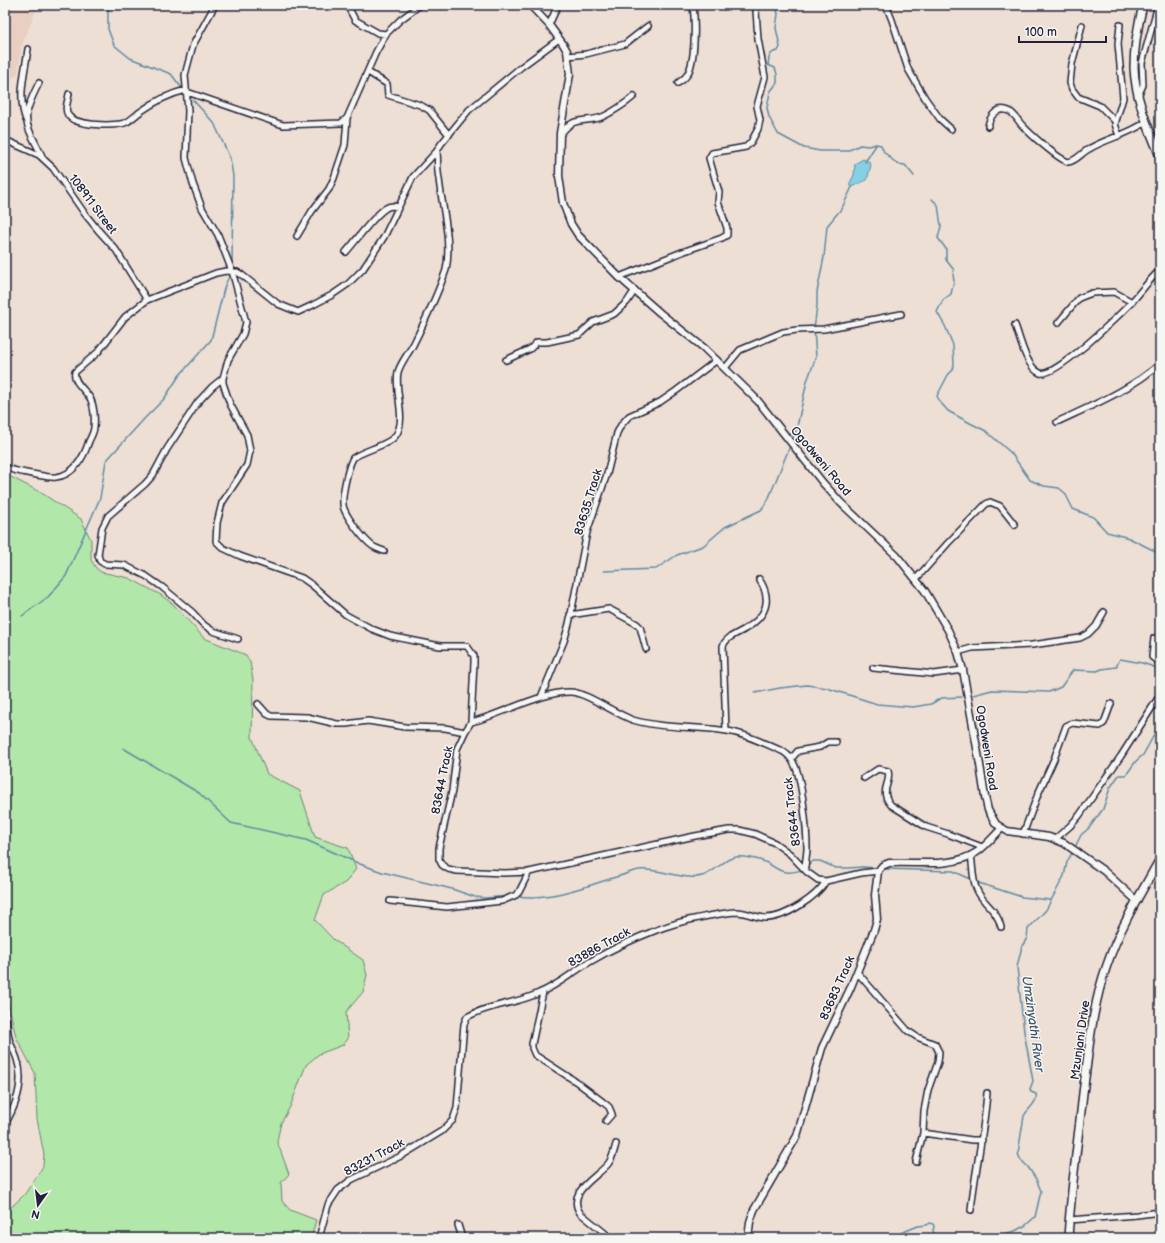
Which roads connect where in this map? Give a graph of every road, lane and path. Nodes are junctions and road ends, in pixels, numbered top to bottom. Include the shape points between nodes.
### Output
1 (215, 5) edge
2 (347, 5) edge
3 (420, 5) edge
4 (530, 5) edge
5 (558, 5) edge
6 (693, 5) edge
7 (886, 5) edge
8 (1143, 5) edge
9 (1158, 5) edge
10 (756, 11) dead end
11 (1120, 24) dead end
12 (548, 25) junction
13 (1082, 25) dead end
14 (648, 26) dead end
15 (386, 34) junction
16 (559, 39) junction
17 (28, 49) dead end
18 (568, 56) junction
19 (368, 72) junction
20 (39, 83) dead end
21 (678, 83) dead end
22 (187, 91) junction
23 (69, 94) dead end
24 (634, 96) dead end
25 (1138, 96) junction
26 (348, 118) junction
27 (26, 121) junction
28 (1116, 121) junction
29 (1146, 122) junction
30 (988, 126) dead end
31 (951, 129) dead end
32 (449, 135) junction
33 (560, 136) junction
34 (1118, 136) junction
35 (5, 140) edge
36 (437, 151) junction
37 (1160, 156) edge
38 (44, 159) junction
39 (398, 207) junction
40 (297, 236) dead end
41 (346, 252) dead end
42 (1160, 270) edge
43 (232, 271) junction
44 (619, 278) junction
45 (634, 290) junction
46 (147, 300) junction
47 (1132, 302) junction
48 (901, 314) dead end
49 (1058, 323) dead end
50 (1015, 325) dead end
51 (506, 360) dead end
52 (717, 360) junction
53 (1160, 364) edge
54 (724, 368) junction
55 (223, 378) junction
56 (1057, 422) dead end
57 (5, 467) edge
58 (1015, 526) dead end
59 (384, 551) dead end
60 (759, 579) dead end
61 (916, 579) junction
62 (1104, 612) dead end
63 (570, 615) junction
64 (1154, 638) dead end
65 (238, 639) dead end
66 (646, 649) dead end
67 (958, 652) junction
68 (1160, 663) edge
69 (874, 668) dead end
70 (963, 670) junction
71 (1160, 695) edge
72 (541, 697) junction
73 (258, 704) dead end
74 (1111, 704) dead end
75 (471, 722) junction
76 (726, 731) junction
77 (465, 732) junction
78 (836, 742) dead end
79 (791, 759) junction
80 (864, 778) dead end
81 (1002, 829) junction
82 (1023, 834) junction
83 (1055, 839) junction
84 (982, 847) junction
85 (971, 855) junction
86 (1160, 859) edge
87 (804, 870) junction
88 (878, 871) junction
89 (529, 872) junction
90 (826, 881) junction
91 (390, 901) dead end
92 (1137, 902) junction
93 (1001, 927) dead end
94 (857, 972) junction
95 (542, 992) junction
96 (5, 1011) edge
97 (987, 1093) dead end
98 (457, 1108) joint
99 (606, 1121) dead end
100 (5, 1124) edge
101 (923, 1133) junction
102 (982, 1140) junction
103 (616, 1144) dead end
104 (916, 1162) dead end
105 (971, 1210) dead end
106 (1160, 1212) edge
107 (1069, 1220) junction
108 (458, 1225) dead end
109 (319, 1238) edge
110 (462, 1238) edge
111 (611, 1238) edge
112 (748, 1238) edge
113 (1068, 1238) edge

1 - 22 street via 193,45 187,63 184,75
2 - 15 street via 355,20 378,33
3 - 15 street
4 - 12 street, Ogodweni Road
5 - 12 street
6 - 21 street via 692,64 687,76
7 - 31 street via 908,69 924,98
8 - 25 main road via 1134,67
9 - 25 street via 1142,63 1143,85
10 - 44 street via 764,77 757,106 760,120 758,129 746,147 712,153 709,158 727,235
11 - 28 street via 1118,44 1123,98
12 - 16 street, Ogodweni Road
13 - 28 street via 1071,69 1072,89 1078,97 1100,106
14 - 18 street via 625,44
15 - 19 street
16 - 18 street, Ogodweni Road
16 - 32 street via 469,110
17 - 27 street via 22,96 22,109
18 - 33 street, Ogodweni Road via 570,74
19 - 26 street
19 - 32 street via 387,84 388,95 429,110
20 - 27 street via 29,103
22 - 23 street via 170,94 127,122 87,124 68,116 66,110
22 - 26 street via 283,125 341,123
22 - 43 street via 186,158 202,208 218,235
24 - 33 street via 600,118 576,121 567,126
25 - 29 main road
26 - 40 street via 345,145 334,178
27 - 38 street
28 - 34 street
29 - 34 street
29 - 37 main road
30 - 34 street via 994,113 1004,110 1011,112 1023,126 1068,162 1075,160 1090,148
32 - 36 street
33 - 44 street, Ogodweni Road via 560,194 566,212 578,235
35 - 38 street, 108911 Street
36 - 39 street via 413,177
36 - 59 street via 438,177 448,243 446,270 399,371 399,430 389,441 353,458 344,488 343,504 346,514 369,544
38 - 46 street, 108911 Street via 116,250
39 - 41 street via 386,208
39 - 43 street via 384,237 364,268 348,284 304,310 294,311 278,304 242,275
42 - 47 street
43 - 46 street via 216,273
43 - 55 street via 246,326 228,360
44 - 45 street, Ogodweni Road
45 - 51 street via 627,302 613,315 593,321 579,335 537,342 530,349
45 - 52 street, Ogodweni Road
46 - 57 street via 125,317 98,352 75,372 75,380 91,400 94,421 86,452 79,462 69,472 55,477
47 - 49 street via 1114,292 1092,293 1079,298
47 - 50 street via 1066,362 1044,374 1035,370 1026,356
48 - 54 street via 824,329 783,332 740,350
52 - 54 street, Ogodweni Road
52 - 63 street, 83635 Track via 676,392 629,416 621,425 588,532
53 - 56 street via 1128,388
54 - 61 street, Ogodweni Road via 758,401 841,503 897,556
55 - 65 street via 198,402 145,484 108,516 102,528 98,555 100,561 105,564 124,565 146,576 192,612 204,625 213,631
55 - 75 street via 230,404 247,435 250,451 247,465 222,503 216,541 222,548 240,556 302,578 346,615 372,629 390,636 440,646 467,646 474,656
58 - 61 street via 1000,506 990,502 986,504
60 - 76 street via 764,586 765,609 755,623 726,640 723,646
61 - 67 street, Ogodweni Road via 945,624
62 - 67 street via 1096,626 1080,638 1032,645 972,648
63 - 66 street via 604,609 613,610 640,627
63 - 72 street, 83635 Track via 564,641
64 - 68 street via 1152,658
67 - 70 street, Ogodweni Road
69 - 70 street via 934,674
70 - 81 street, Ogodweni Road via 988,810
71 - 83 street via 1079,816
72 - 75 street, 83644 Track
72 - 76 street, 83644 Track via 573,692 640,722
73 - 77 street via 271,716 307,717 337,724 368,721
74 - 82 street via 1104,723 1100,726 1072,723 1066,726
75 - 77 street, 83644 Track
76 - 79 street, 83644 Track via 742,734 784,752
77 - 89 street, 83644 Track via 457,749 452,792 439,848 440,862 445,867 457,871
78 - 79 street via 828,742 820,748 798,750
79 - 87 street, 83644 Track via 797,770 803,803 807,847
80 - 84 street via 878,770 888,771 886,795 891,805 926,827
81 - 82 street
81 - 84 street
82 - 83 street
83 - 92 street via 1087,858
84 - 85 street
85 - 88 street via 951,861 889,863
85 - 93 street via 977,891 995,913
86 - 92 main road, Mzunjani Drive
87 - 89 street, 83644 Track via 790,854 775,843 755,834 728,830
87 - 90 street, 83644 Track via 814,879
88 - 90 street
88 - 94 street, 83683 Track via 875,895 877,919
89 - 91 street via 516,895 502,900 447,907
90 - 95 street, 83886 Track via 820,890 802,903 773,917 742,912 726,914 682,921 635,938 593,960
92 - 107 main road, Mzunjani Drive via 1112,952 1094,1010
94 - 101 street via 908,1031 935,1044 939,1052 928,1090
94 - 112 street, 83683 Track via 822,1048 795,1140 754,1210
95 - 98 street, 83886 Track via 467,1017 464,1024
95 - 99 street via 532,1044 533,1051 609,1108 612,1114
96 - 100 street via 7,1030 18,1060 20,1077 18,1098
97 - 102 street
98 - 109 street, 83231 Track via 453,1120 442,1131 401,1156 351,1180 338,1190 328,1205
101 - 102 street
101 - 104 street
102 - 105 street
103 - 111 street via 608,1164 582,1188 576,1199 580,1213
106 - 107 street
107 - 113 main road, Mzunjani Drive
108 - 110 street

